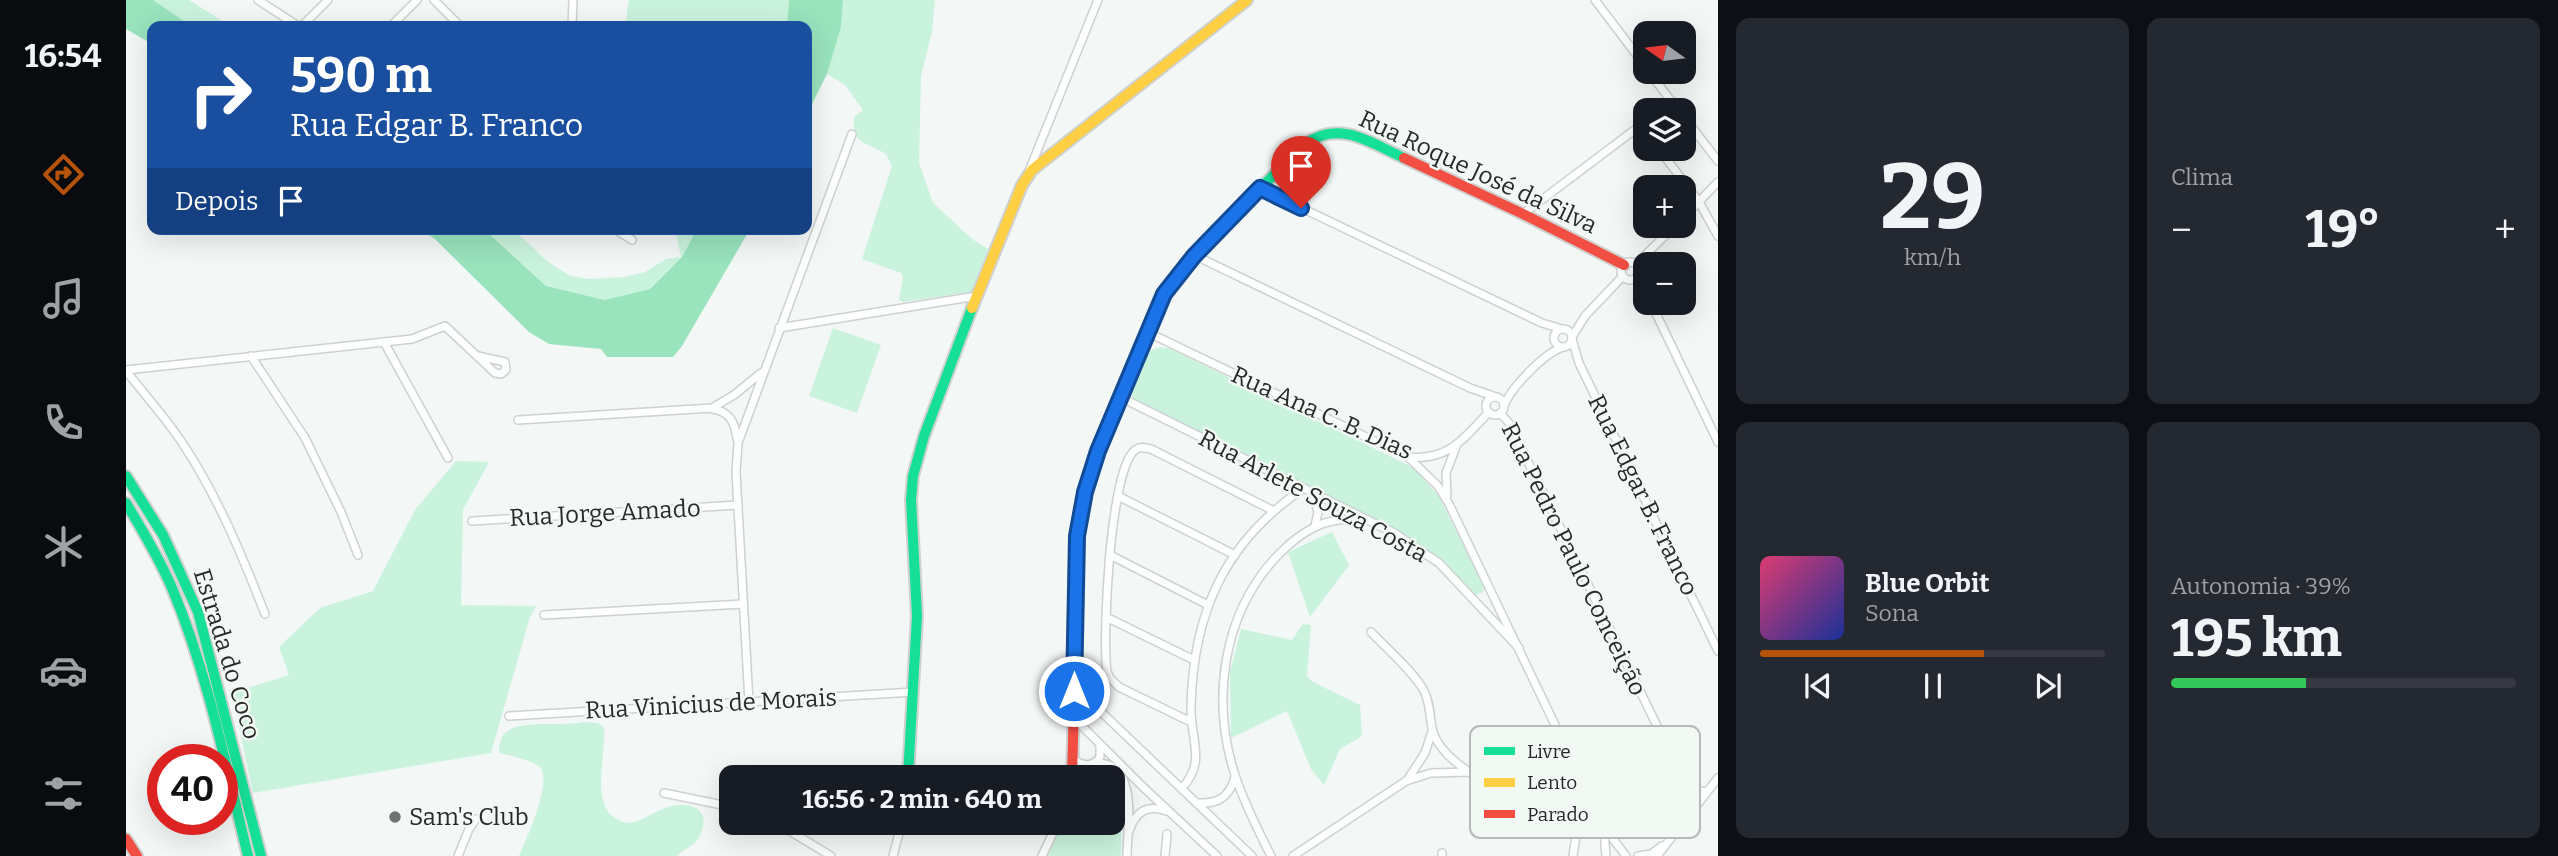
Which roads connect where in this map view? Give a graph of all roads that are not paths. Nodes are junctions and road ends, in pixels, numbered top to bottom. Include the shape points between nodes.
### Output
1 (258, 0) edge
2 (328, 0) edge
3 (417, 0) edge
4 (434, 0) edge
5 (573, 0) edge
6 (1098, 0) edge
7 (1247, 0) edge
8 (1595, 0) edge
9 (292, 21) edge
10 (305, 21) edge
11 (396, 21) edge
12 (455, 21) edge
13 (572, 21) edge
14 (1633, 50) edge
15 (1658, 84) edge
16 (1669, 98) edge
17 (1633, 131) edge
18 (1696, 133) edge
19 (852, 134) dead end
20 (1042, 137) junction
21 (1056, 149) junction
22 (1669, 161) edge
23 (1718, 161) edge
24 (1026, 178) junction
25 (1718, 182) edge
26 (1260, 188) junction
27 (1699, 201) junction
28 (1696, 204) edge
29 (1523, 214) junction
30 (624, 235) edge
31 (1718, 236) edge
32 (1662, 238) edge
33 (632, 240) dead end
34 (1194, 256) junction
35 (1628, 269) junction
36 (1633, 269) edge
37 (1633, 277) edge
38 (978, 294) junction
39 (1657, 315) edge
40 (1585, 316) junction
41 (1542, 323) junction
42 (779, 328) junction
43 (1563, 329) junction
44 (1147, 332) junction
45 (1554, 338) junction
46 (1572, 338) junction
47 (384, 342) junction
48 (1563, 347) junction
49 (251, 356) junction
50 (478, 356) dead end
51 (1541, 361) junction
52 (126, 370) edge
53 (763, 372) junction
54 (1521, 382) junction
55 (1470, 388) junction
56 (1119, 397) junction
57 (1496, 397) junction
58 (1504, 405) junction
59 (712, 408) junction
60 (1488, 408) junction
61 (1500, 413) junction
62 (518, 420) dead end
63 (1718, 442) edge
64 (738, 443) junction
65 (1456, 446) junction
66 (1408, 457) junction
67 (448, 458) dead end
68 (126, 476) edge
69 (1304, 488) junction
70 (1312, 492) junction
71 (1118, 496) junction
72 (126, 503) edge
73 (1449, 503) junction
74 (738, 505) junction
75 (1274, 511) junction
76 (1368, 520) junction
77 (472, 521) dead end
78 (1315, 526) junction
79 (358, 555) dead end
80 (1110, 555) junction
81 (1234, 555) junction
82 (1490, 589) junction
83 (1470, 596) junction
84 (743, 604) junction
85 (1208, 605) junction
86 (265, 614) dead end
87 (544, 615) dead end
88 (1108, 618) junction
89 (1371, 632) dead end
90 (1519, 649) junction
91 (1718, 651) edge
92 (1194, 660) junction
93 (1074, 668) junction
94 (914, 691) junction
95 (1074, 694) junction
96 (1087, 696) junction
97 (749, 702) junction
98 (1093, 706) junction
99 (509, 716) dead end
100 (1074, 716) junction
101 (1191, 722) junction
102 (1556, 726) edge
103 (1657, 726) edge
104 (1432, 730) junction
105 (1091, 737) junction
106 (1073, 742) junction
107 (1100, 746) junction
108 (1073, 760) junction
109 (1092, 764) junction
110 (909, 765) edge
111 (1073, 765) edge
112 (1470, 772) joint
113 (1236, 776) junction
114 (1718, 778) edge
115 (1406, 781) junction
116 (1143, 787) junction
117 (1182, 788) junction
118 (1700, 791) edge
119 (1706, 792) junction
120 (664, 793) dead end
121 (1152, 794) junction
122 (1127, 799) junction
123 (1700, 800) edge
124 (1197, 803) junction
125 (719, 804) edge
126 (1144, 810) junction
127 (1171, 813) junction
128 (476, 819) dead end
129 (1167, 834) dead end
130 (796, 835) edge
131 (899, 835) edge
132 (1052, 835) edge
133 (1605, 838) edge
134 (1613, 838) edge
135 (1670, 838) edge
136 (126, 839) edge
137 (1127, 839) junction
138 (1665, 844) junction
139 (137, 856) edge
140 (248, 856) edge
141 (261, 856) edge
142 (458, 856) edge
143 (831, 856) edge
144 (893, 856) edge
145 (1042, 856) edge
146 (1127, 856) edge
147 (1165, 856) edge
148 (1217, 856) edge
149 (1252, 856) edge
150 (1271, 856) edge
151 (1293, 856) edge
152 (1606, 856) edge
153 (1618, 856) edge
154 (1627, 856) edge
155 (1638, 856) edge
156 (1657, 856) edge

1 - 9 street
2 - 10 street
3 - 11 street
4 - 12 street
5 - 13 street
6 - 20 street
7 - 21 main road
8 - 14 street
15 - 16 street
17 - 29 street
18 - 23 street
19 - 42 street
20 - 21 street
20 - 24 street
21 - 24 main road
22 - 27 street
24 - 38 main road
25 - 27 street
26 - 29 main road, Rua Roque José da Silva via 1309,141 1340,131
26 - 34 main road, Rua Roque José da Silva
26 - 41 street
27 - 28 street
27 - 31 street
29 - 35 main road, Rua Roque José da Silva
30 - 33 street
32 - 35 street
34 - 44 main road, Rua Roque José da Silva via 1164,294
34 - 55 street, Rua Pedro Paulo Conceição
35 - 36 street
35 - 37 street via 1629,279
35 - 40 street
38 - 42 street
38 - 94 main road via 913,476
39 - 63 street
40 - 43 street
40 - 46 street
41 - 43 street
41 - 45 street
42 - 53 street
43 - 45 street
43 - 46 street
44 - 56 main road, Rua Roque José da Silva
44 - 66 street, Rua Ana C. B. Dias
45 - 48 street
45 - 51 street
46 - 48 street
46 - 91 street, Rua Edgar B. Franco via 1579,363
47 - 49 street
47 - 50 street via 412,339 445,326
47 - 67 street
48 - 51 street
49 - 52 street
49 - 79 street via 305,438
51 - 54 street
52 - 86 street via 182,443 213,494
53 - 59 street
53 - 64 street
54 - 57 street
54 - 58 street
55 - 57 street, Rua Pedro Paulo Conceição
55 - 60 street, Rua Pedro Paulo Conceição
56 - 69 street, Rua Arlete Souza Costa
56 - 93 main road, Rua Roque José da Silva via 1091,471 1081,513
57 - 58 street
57 - 60 street via 1489,399
58 - 61 street
59 - 62 street
59 - 64 street via 730,417
60 - 61 street via 1494,415
60 - 65 street, Rua Ana C. B. Dias
61 - 103 street, Rua Pedro Paulo Conceição
64 - 74 street
65 - 66 street, Rua Ana C. B. Dias via 1436,456
65 - 73 street via 1446,473
66 - 73 street
68 - 141 main road, Estrada do Coco via 163,535 198,612
69 - 70 street, Rua Arlete Souza Costa
69 - 75 street
70 - 76 street, Rua Arlete Souza Costa
70 - 78 street via 1318,512
71 - 75 street via 1128,461 1136,450 1146,448
71 - 80 street
71 - 81 street
72 - 140 main road, Estrada do Coco via 163,569 193,639
73 - 82 street
74 - 77 street, Rua Jorge Amado
74 - 84 street
75 - 81 street
76 - 78 street via 1336,519
76 - 83 street, Rua Arlete Souza Costa via 1426,553
78 - 113 street via 1295,539 1264,572 1246,600 1229,643 1223,701
80 - 85 street
80 - 88 street
81 - 85 street
82 - 83 street via 1481,596
82 - 90 street
83 - 90 street, Rua Arlete Souza Costa
84 - 87 street
84 - 97 street
85 - 92 street
88 - 92 street
88 - 101 street via 1110,678 1119,687
89 - 104 street via 1418,682 1429,705
90 - 102 street
92 - 101 street
93 - 95 main road, Rua Roque José da Silva
93 - 96 street
94 - 97 street, Rua Vinicius de Morais
94 - 110 main road
95 - 96 street
95 - 98 street
95 - 100 main road, Rua Roque José da Silva
96 - 98 street
97 - 99 street, Rua Vinicius de Morais
98 - 100 street
98 - 117 street
100 - 105 street
100 - 106 main road, Rua Roque José da Silva
101 - 117 street via 1196,768
104 - 112 street via 1442,748
104 - 115 street via 1425,753
105 - 106 street
105 - 107 street
106 - 108 main road, Rua Roque José da Silva
107 - 109 street via 1100,757
107 - 116 street
108 - 109 street
108 - 111 main road, Rua Roque José da Silva
109 - 122 street via 1116,767 1125,782
112 - 115 street via 1438,772
113 - 124 street via 1222,800
113 - 150 street
114 - 119 street
115 - 151 street
116 - 121 street
116 - 122 street via 1133,789
117 - 124 street
118 - 119 street
119 - 123 street
120 - 125 street
121 - 126 street via 1152,802
121 - 127 street
122 - 126 street via 1132,809
122 - 137 street
124 - 149 street
126 - 127 street
126 - 137 street via 1134,818
127 - 148 street
128 - 142 street
129 - 147 street
130 - 143 street
131 - 144 street
132 - 145 street
133 - 152 street
134 - 154 street
135 - 138 street
136 - 139 main road
137 - 146 street
138 - 155 street
138 - 156 street
153 - 154 street

